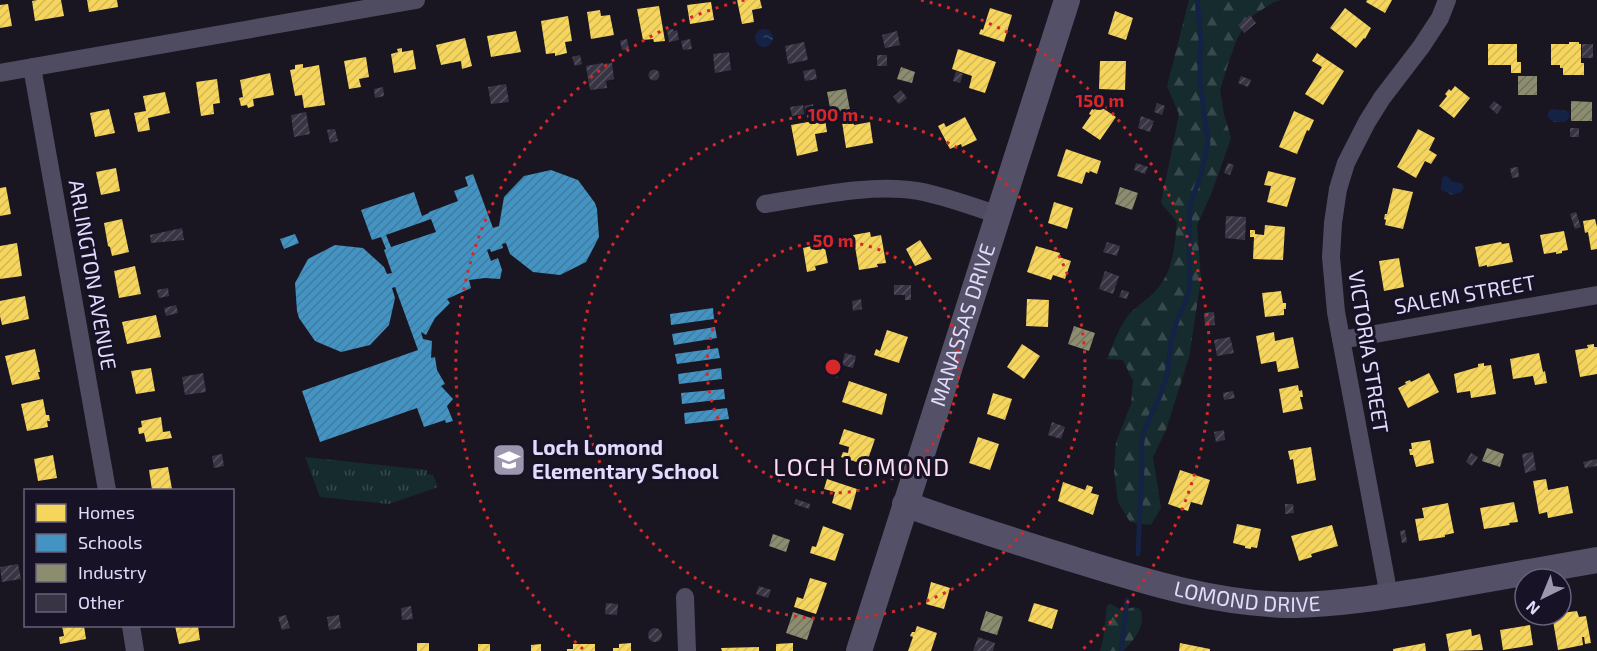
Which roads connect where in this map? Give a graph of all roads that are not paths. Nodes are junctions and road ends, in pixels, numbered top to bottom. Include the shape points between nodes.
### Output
1 (416, 0) edge
2 (1067, 0) edge
3 (1447, 0) edge
4 (33, 67) junction
5 (0, 73) edge
6 (765, 204) dead end
7 (998, 215) junction
8 (1597, 295) edge
9 (1341, 340) junction
10 (107, 489) edge
11 (905, 504) junction
12 (1597, 560) edge
13 (1389, 596) junction
14 (685, 597) dead end
15 (131, 627) edge
16 (135, 651) edge
17 (687, 651) edge
18 (859, 651) edge

1 - 4 street
2 - 7 main road, MANASSAS DRIVE
3 - 9 street, VICTORIA STREET via 1421,47 1377,106 1346,163 1338,189 1331,257
4 - 5 street
4 - 10 street, ARLINGTON AVENUE
6 - 7 street via 886,189 945,197
7 - 11 main road, MANASSAS DRIVE
8 - 9 street, SALEM STREET
9 - 13 street, VICTORIA STREET
11 - 13 main road, LOMOND DRIVE via 1106,570 1208,597 1294,605
11 - 18 main road, MANASSAS DRIVE
12 - 13 main road, LOMOND DRIVE
14 - 17 street
15 - 16 street

